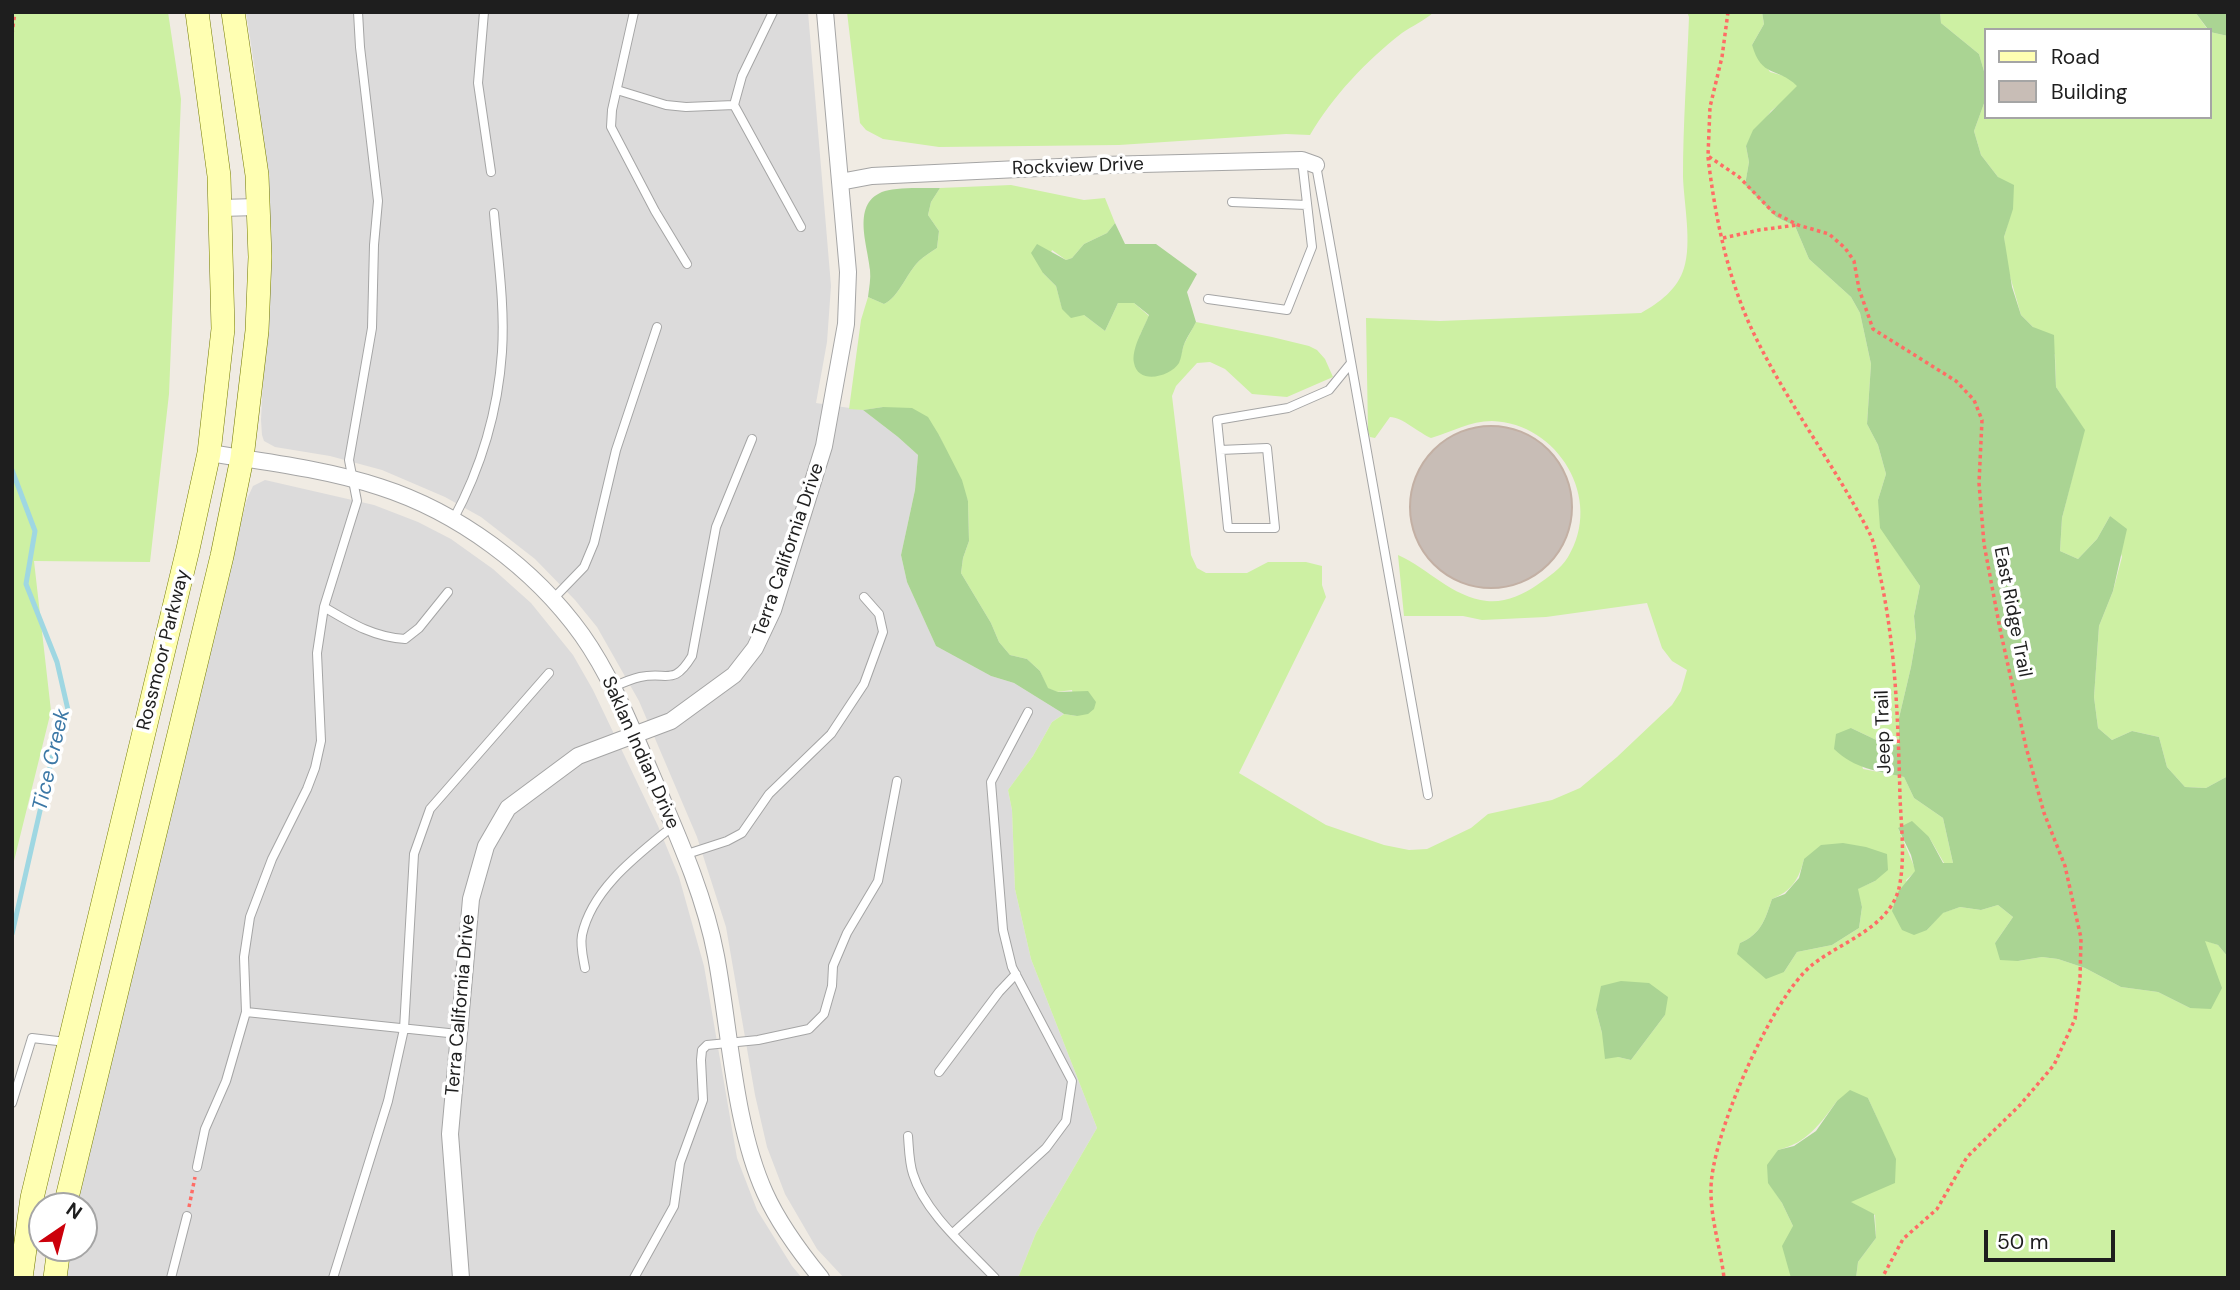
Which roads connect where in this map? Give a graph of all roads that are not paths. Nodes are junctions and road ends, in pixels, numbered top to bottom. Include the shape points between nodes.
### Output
1 (197, 12) edge
2 (233, 12) edge
3 (358, 12) edge
4 (484, 12) edge
5 (634, 12) edge
6 (773, 12) edge
7 (825, 12) edge
8 (617, 90) junction
9 (734, 104) junction
10 (1309, 162) junction
11 (491, 172) dead end
12 (840, 182) junction
13 (1232, 202) dead end
14 (1307, 205) junction
15 (258, 207) junction
16 (220, 208) junction
17 (494, 213) dead end
18 (802, 227) dead end
19 (687, 264) dead end
20 (1208, 299) dead end
21 (657, 327) dead end
22 (1351, 363) junction
23 (752, 439) dead end
24 (1220, 450) junction
25 (209, 453) junction
26 (242, 458) junction
27 (353, 480) junction
28 (453, 521) junction
29 (448, 592) dead end
30 (864, 597) dead end
31 (553, 599) junction
32 (324, 607) junction
33 (549, 673) dead end
34 (613, 687) junction
35 (1028, 712) dead end
36 (634, 735) junction
37 (897, 781) dead end
38 (1428, 795) dead end
39 (673, 826) junction
40 (684, 855) junction
41 (585, 968) dead end
42 (1016, 974) junction
43 (246, 1012) junction
44 (404, 1029) junction
45 (458, 1034) junction
46 (69, 1043) junction
47 (730, 1044) junction
48 (939, 1072) dead end
49 (12, 1103) edge
50 (908, 1136) dead end
51 (197, 1167) road end
52 (68, 1192) edge
53 (187, 1216) road end
54 (953, 1233) junction
55 (21, 1278) edge
56 (171, 1278) edge
57 (333, 1278) edge
58 (461, 1278) edge
59 (634, 1278) edge
60 (821, 1278) edge
61 (995, 1278) edge

1 - 16 street, Rossmoor Parkway
2 - 15 street, Rossmoor Parkway
3 - 27 lane via 378,201 372,328 349,460
4 - 11 lane via 478,83
5 - 8 lane
6 - 9 lane via 742,76
7 - 12 street, Terra California Drive
8 - 9 lane via 666,105
8 - 19 lane via 611,127
9 - 18 lane
10 - 12 street, Rockview Drive via 1102,165 886,175
10 - 14 lane
10 - 22 lane
12 - 36 street, Terra California Drive via 848,272 846,324 824,446 773,610 755,648 734,675 671,721
13 - 14 lane
14 - 20 lane via 1312,247 1287,310
15 - 16 street
15 - 26 street, Rossmoor Parkway via 257,331
16 - 25 street, Rossmoor Parkway via 223,329
17 - 28 lane via 502,352 481,458
21 - 31 lane via 616,450 594,542 584,567
22 - 24 lane via 1329,390 1288,408 1217,420
22 - 38 lane
23 - 34 lane via 716,527 692,656 682,673 640,677
24 - 24 lane via 1228,528 1275,528 1267,448
25 - 26 street, Saklan Indian Drive
25 - 46 street, Rossmoor Parkway
26 - 27 street, Saklan Indian Drive
26 - 52 street, Rossmoor Parkway
27 - 28 street, Saklan Indian Drive via 407,497
27 - 32 lane via 357,501
28 - 31 street, Saklan Indian Drive via 494,548
29 - 32 lane via 405,639 384,638 361,629
30 - 40 lane via 879,614 883,632 864,684 831,734 769,794 742,832
31 - 34 street, Saklan Indian Drive via 582,635
32 - 43 lane via 317,653 321,741 307,789 250,917 244,957
33 - 44 lane via 430,809 414,854
34 - 36 street, Saklan Indian Drive
35 - 42 lane via 991,782 1003,930
36 - 39 street, Saklan Indian Drive
36 - 45 street, Terra California Drive via 578,756 508,808 486,846 471,899
37 - 47 lane via 878,881 833,966 824,1014 809,1029
39 - 40 street, Saklan Indian Drive
39 - 41 lane via 629,863 594,906 582,934
40 - 47 street, Saklan Indian Drive via 715,953
42 - 48 lane
42 - 54 lane via 1072,1081 1066,1121 1046,1148
43 - 44 lane
43 - 51 lane via 226,1081 205,1129
44 - 45 lane
44 - 57 lane via 388,1101
45 - 58 street, Terra California Drive via 450,1134
46 - 49 lane via 32,1038
46 - 55 street, Rossmoor Parkway via 32,1198
47 - 59 lane via 707,1045 702,1050 703,1100 680,1163 674,1206
47 - 60 street, Saklan Indian Drive via 757,1173 779,1221
50 - 54 lane via 918,1188
53 - 56 lane
54 - 61 lane

